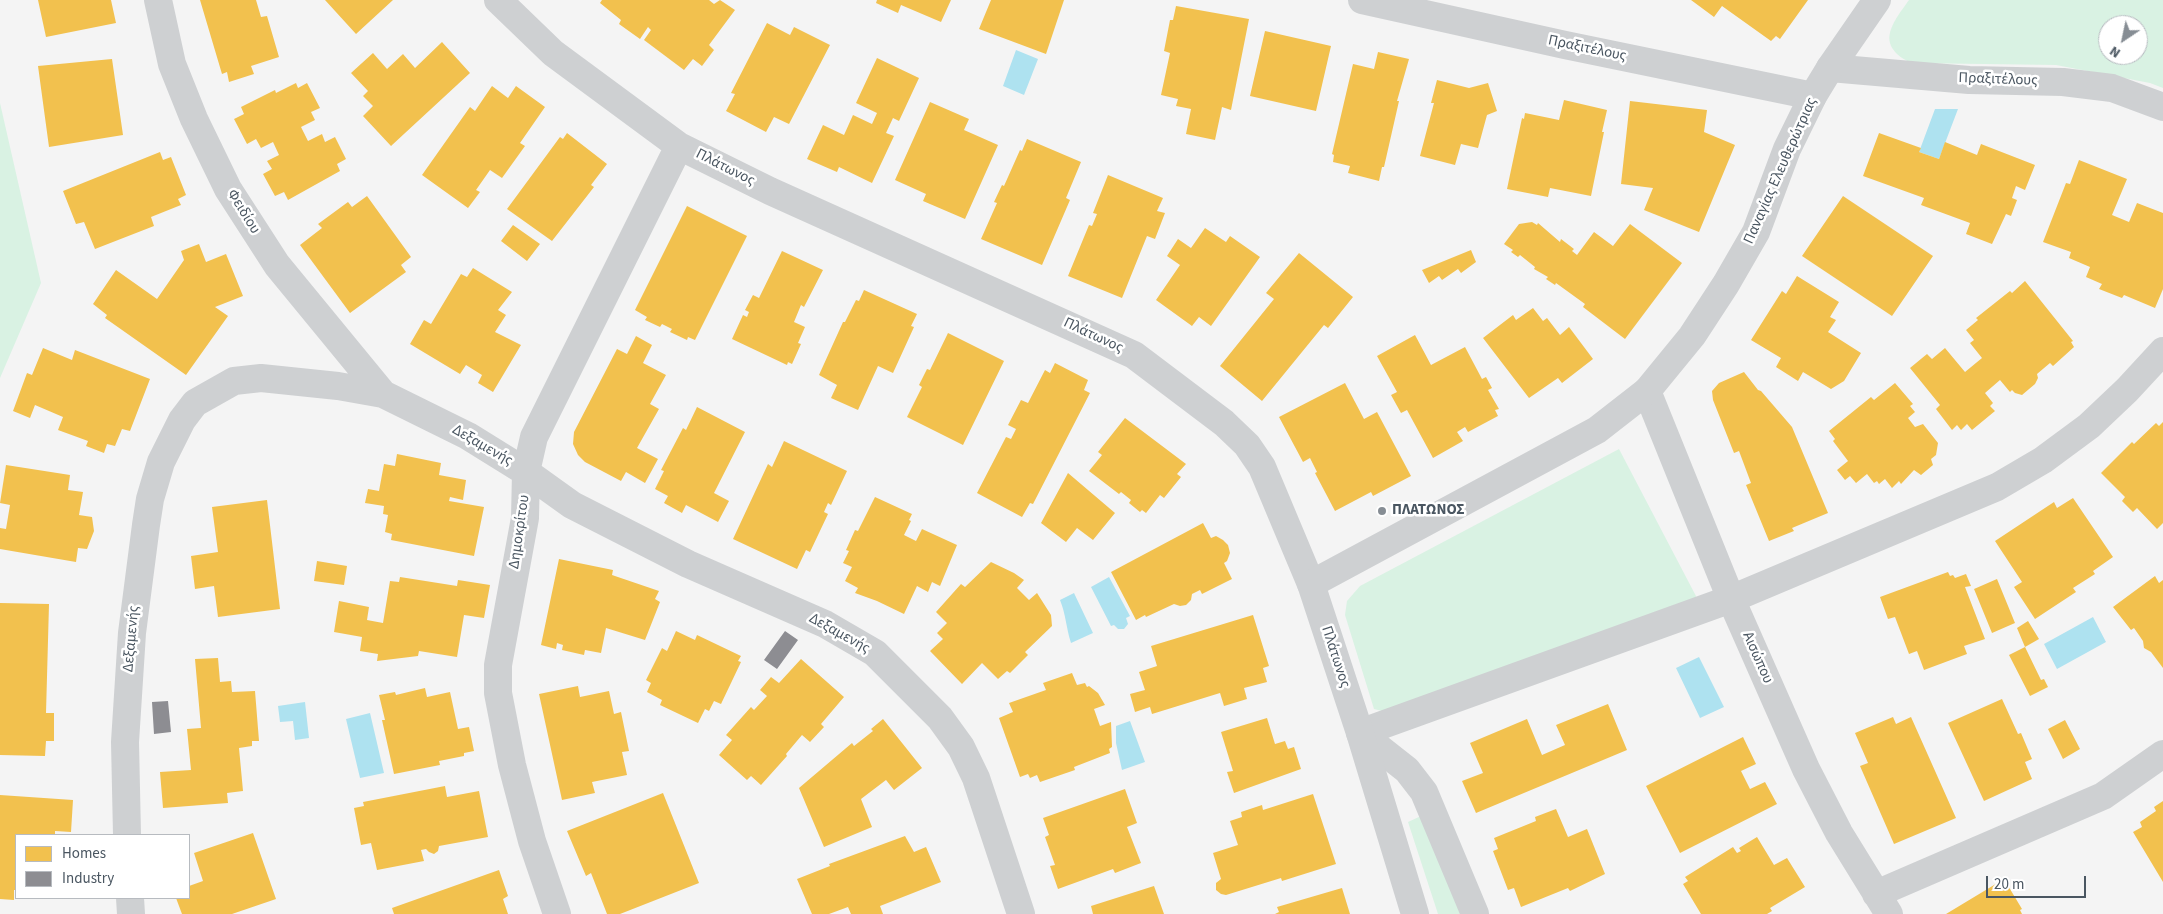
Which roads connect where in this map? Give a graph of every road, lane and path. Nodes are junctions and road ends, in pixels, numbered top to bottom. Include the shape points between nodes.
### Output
1 (158, 0) edge
2 (498, 0) edge
3 (1362, 0) edge
4 (1878, 0) edge
5 (1830, 68) junction
6 (1813, 96) junction
7 (2163, 107) edge
8 (679, 146) junction
9 (2163, 351) edge
10 (1648, 390) junction
11 (383, 394) junction
12 (526, 472) junction
13 (1311, 584) junction
14 (1731, 599) junction
15 (1360, 733) junction
16 (2163, 754) edge
17 (127, 834) edge
18 (130, 899) edge
19 (1882, 904) edge
20 (131, 914) edge
21 (557, 914) edge
22 (1021, 914) edge
23 (1415, 914) edge
24 (1476, 914) edge

1 - 11 street, Φειδίου via 172,64 194,120 228,189 277,265
2 - 8 street, Πλάτωνος via 553,53
3 - 6 street, Πραξιτέλους
4 - 5 street, Παναγίας Ελευθερώτριας
5 - 6 street, Παναγίας Ελευθερώτριας
5 - 7 street, Πραξιτέλους via 1969,80 2063,82 2112,88
6 - 10 street, Παναγίας Ελευθερώτριας via 1787,149 1756,232 1692,336
8 - 12 street, Δημοκρίτου via 534,437
8 - 13 street, Πλάτωνος via 770,191 1134,355 1224,423 1247,445 1262,467
9 - 14 street via 2088,426 2043,460 1997,487
10 - 13 street, Παναγίας Ελευθερώτριας via 1597,430
10 - 14 street, Αισώπου
11 - 12 street, Δεξαμενής via 468,436
11 - 17 street, Δεξαμενής via 261,378 234,381 195,403 182,420 161,462 150,499 138,581 125,742
12 - 21 street, Δημοκρίτου via 525,518 503,632 498,693 532,841
12 - 22 street, Δεξαμενής via 572,505 688,564 825,624 875,653 940,718 961,747 976,778
13 - 15 street, Πλάτωνος
14 - 15 street
14 - 19 street, Αισώπου via 1806,769 1839,833
15 - 23 street, Πλάτωνος
15 - 24 street via 1407,770 1424,792
16 - 19 street via 2103,796
18 - 20 street

